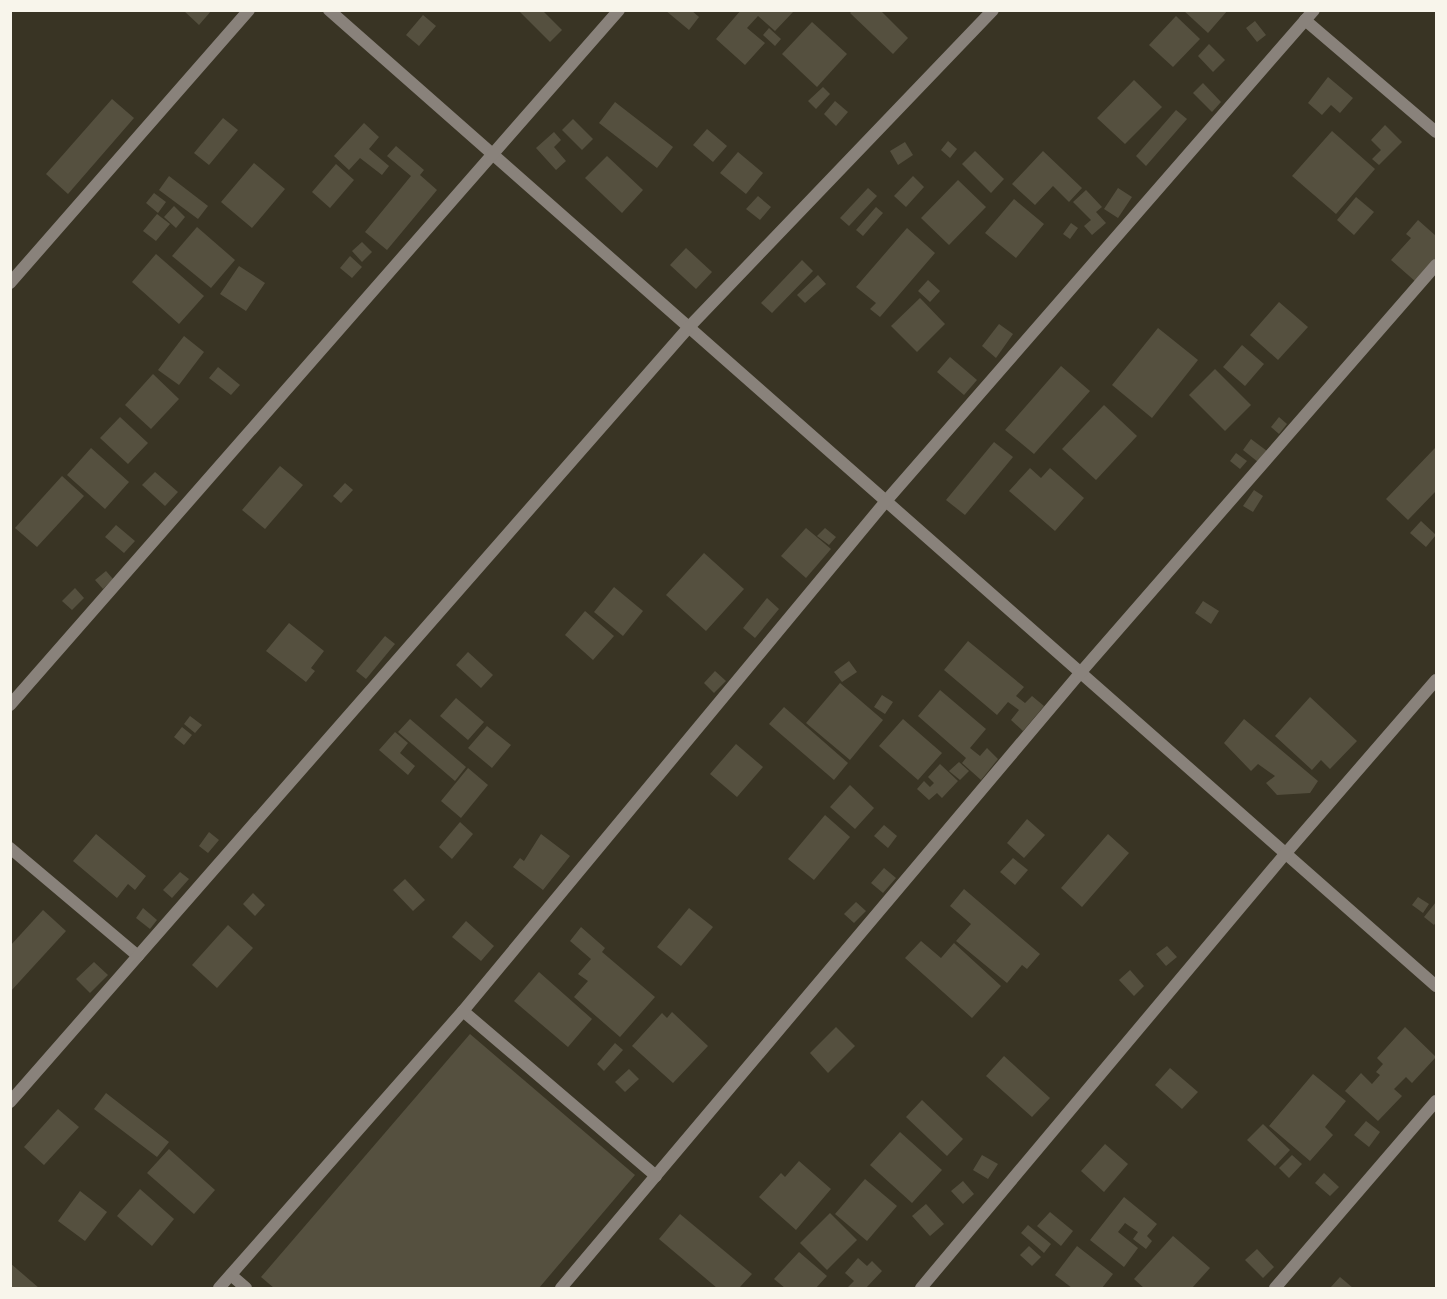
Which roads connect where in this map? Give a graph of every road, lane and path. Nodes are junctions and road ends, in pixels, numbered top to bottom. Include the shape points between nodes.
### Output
1 (249, 10) edge
2 (329, 10) edge
3 (619, 10) edge
4 (993, 10) edge
5 (1310, 15) edge
6 (1437, 132) edge
7 (493, 155) junction
8 (1437, 265) edge
9 (10, 283) edge
10 (689, 327) junction
11 (886, 501) junction
12 (1081, 672) junction
13 (1437, 680) edge
14 (10, 705) edge
15 (10, 848) edge
16 (1286, 853) junction
17 (138, 956) junction
18 (1437, 986) edge
19 (463, 1011) junction
20 (1437, 1101) edge
21 (10, 1102) edge
22 (656, 1176) junction
23 (231, 1275) junction
24 (219, 1288) edge
25 (246, 1288) edge
26 (561, 1288) edge
27 (921, 1288) edge
28 (1275, 1288) edge

1 - 9 street
2 - 7 street
3 - 7 street
4 - 10 street
5 - 6 street
5 - 11 street
7 - 10 street
7 - 14 street
8 - 12 street
10 - 11 street
10 - 17 street
11 - 12 street
11 - 19 street
12 - 16 street
12 - 22 street
13 - 16 street
15 - 17 street
16 - 18 street
16 - 27 street
17 - 21 street
19 - 22 street
19 - 23 street
20 - 28 street
22 - 26 street
23 - 24 street
23 - 25 street

